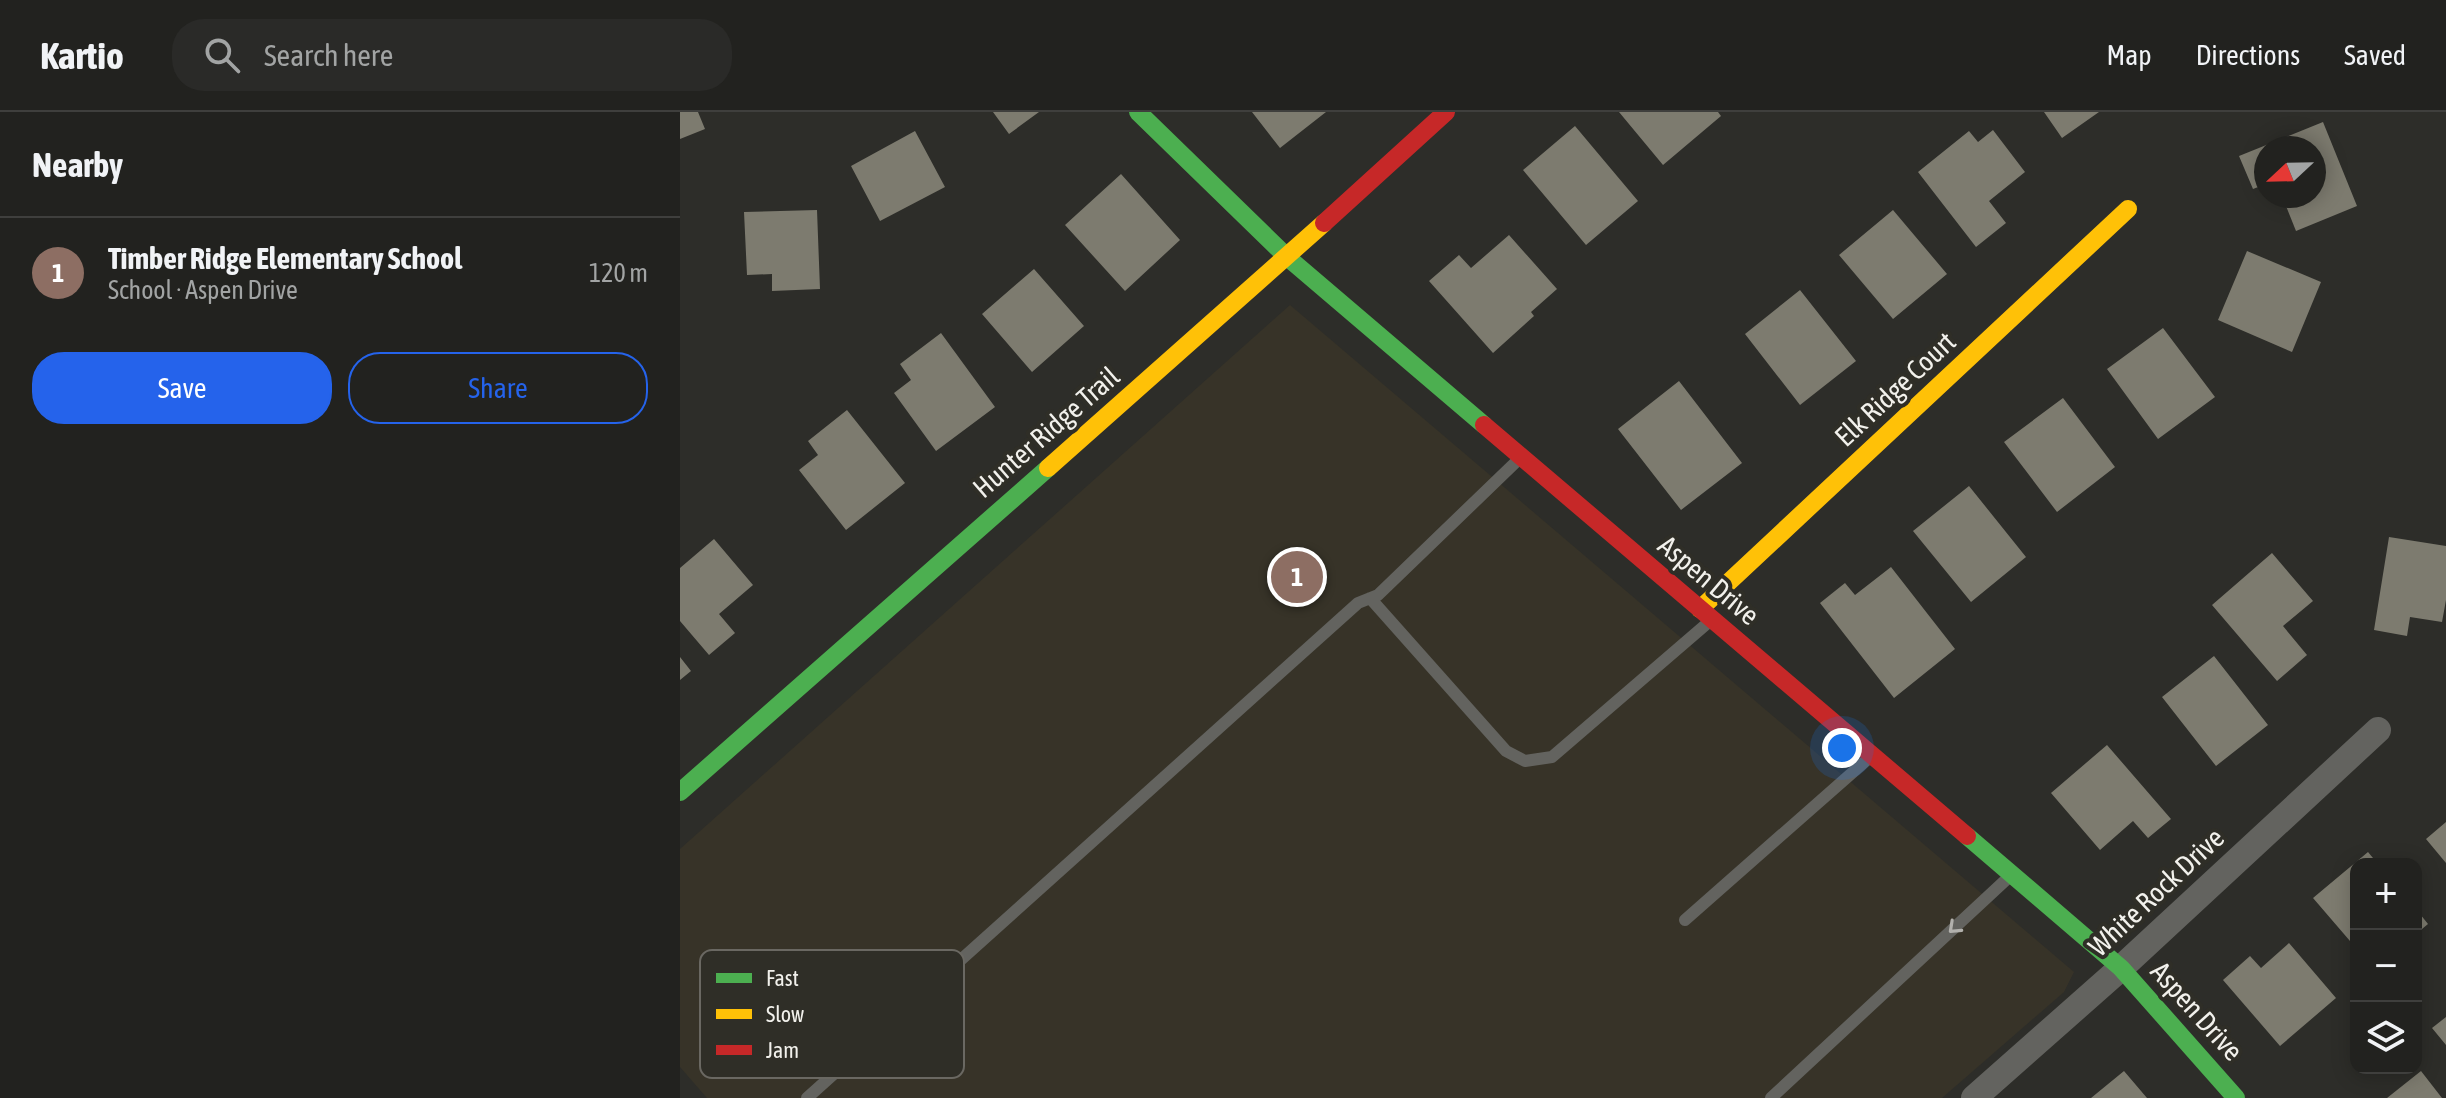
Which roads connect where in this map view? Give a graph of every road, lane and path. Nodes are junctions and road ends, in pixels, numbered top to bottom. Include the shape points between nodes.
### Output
1 (1138, 112) edge
2 (1446, 112) edge
3 (2128, 209) dead end
4 (1287, 257) junction
5 (1521, 457) junction
6 (1370, 598) junction
7 (1706, 614) junction
8 (2378, 730) dead end
9 (1872, 756) junction
10 (680, 792) edge
11 (2011, 875) junction
12 (1685, 920) dead end
13 (964, 957) edge
14 (2121, 968) junction
15 (829, 1078) edge
16 (807, 1098) edge
17 (1771, 1098) edge
18 (1974, 1098) edge
19 (2236, 1098) edge

1 - 4 street, Aspen Drive
2 - 4 street, Hunter Ridge Trail
3 - 7 street, Elk Ridge Court
4 - 5 street, Aspen Drive
4 - 10 street, Hunter Ridge Trail
5 - 6 lane
5 - 7 street, Aspen Drive
6 - 7 lane via 1506,751 1525,761 1552,757
6 - 13 lane via 1358,603
7 - 9 street, Aspen Drive
8 - 14 street, White Rock Drive
9 - 11 street, Aspen Drive
9 - 12 lane
11 - 14 street, Aspen Drive
11 -> 17 lane
14 - 18 street, White Rock Drive
14 - 19 street, Aspen Drive
15 - 16 lane

